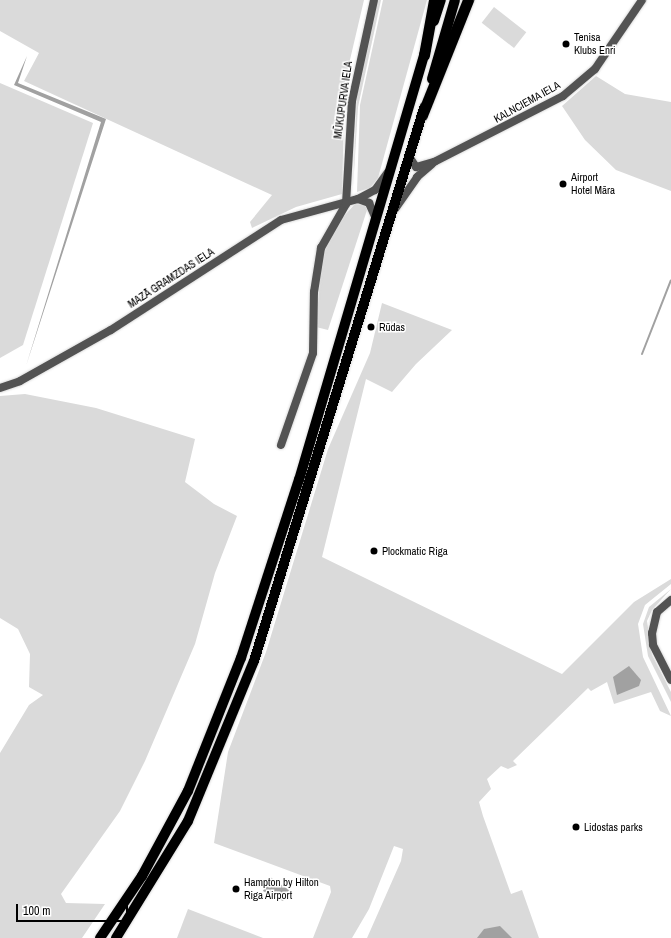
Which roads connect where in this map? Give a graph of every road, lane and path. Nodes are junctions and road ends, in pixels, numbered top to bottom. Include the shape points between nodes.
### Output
1 (374, 0) edge
2 (434, 0) edge
3 (441, 0) edge
4 (455, 0) edge
5 (468, 0) edge
6 (642, 0) edge
7 (424, 56) junction
8 (422, 115) junction
9 (410, 158) junction
10 (434, 162) junction
11 (388, 172) junction
12 (358, 199) junction
13 (346, 204) junction
14 (393, 213) junction
15 (376, 219) junction
16 (0, 388) edge
17 (281, 445) dead end
18 (671, 600) edge
19 (671, 680) edge
20 (100, 938) edge
21 (116, 938) edge

1 - 13 street, MŪKUPURVA IELA via 352,101
2 - 7 highway
3 - 7 main road
4 - 8 main road
5 - 8 highway
6 - 10 street, KALNCIEMA IELA via 595,69 581,82 528,116
7 - 11 main road
8 - 9 main road
9 - 10 street, KALNCIEMA IELA via 416,167
9 - 14 main road
10 - 14 street, KALNCIEMA IELA via 417,177
11 - 12 street, MAZĀ GRAMZDAS IELA via 375,190
11 - 15 main road
12 - 13 street, MAZĀ GRAMZDAS IELA
12 - 15 street via 369,203
13 - 16 street, MAZĀ GRAMZDAS IELA via 282,220 111,330 20,382
13 - 17 street via 321,248 314,292 313,353
14 - 21 main road via 254,661 188,821 142,901
15 - 20 main road via 272,568 225,701 163,840
18 - 19 street via 657,612 652,633 653,645

